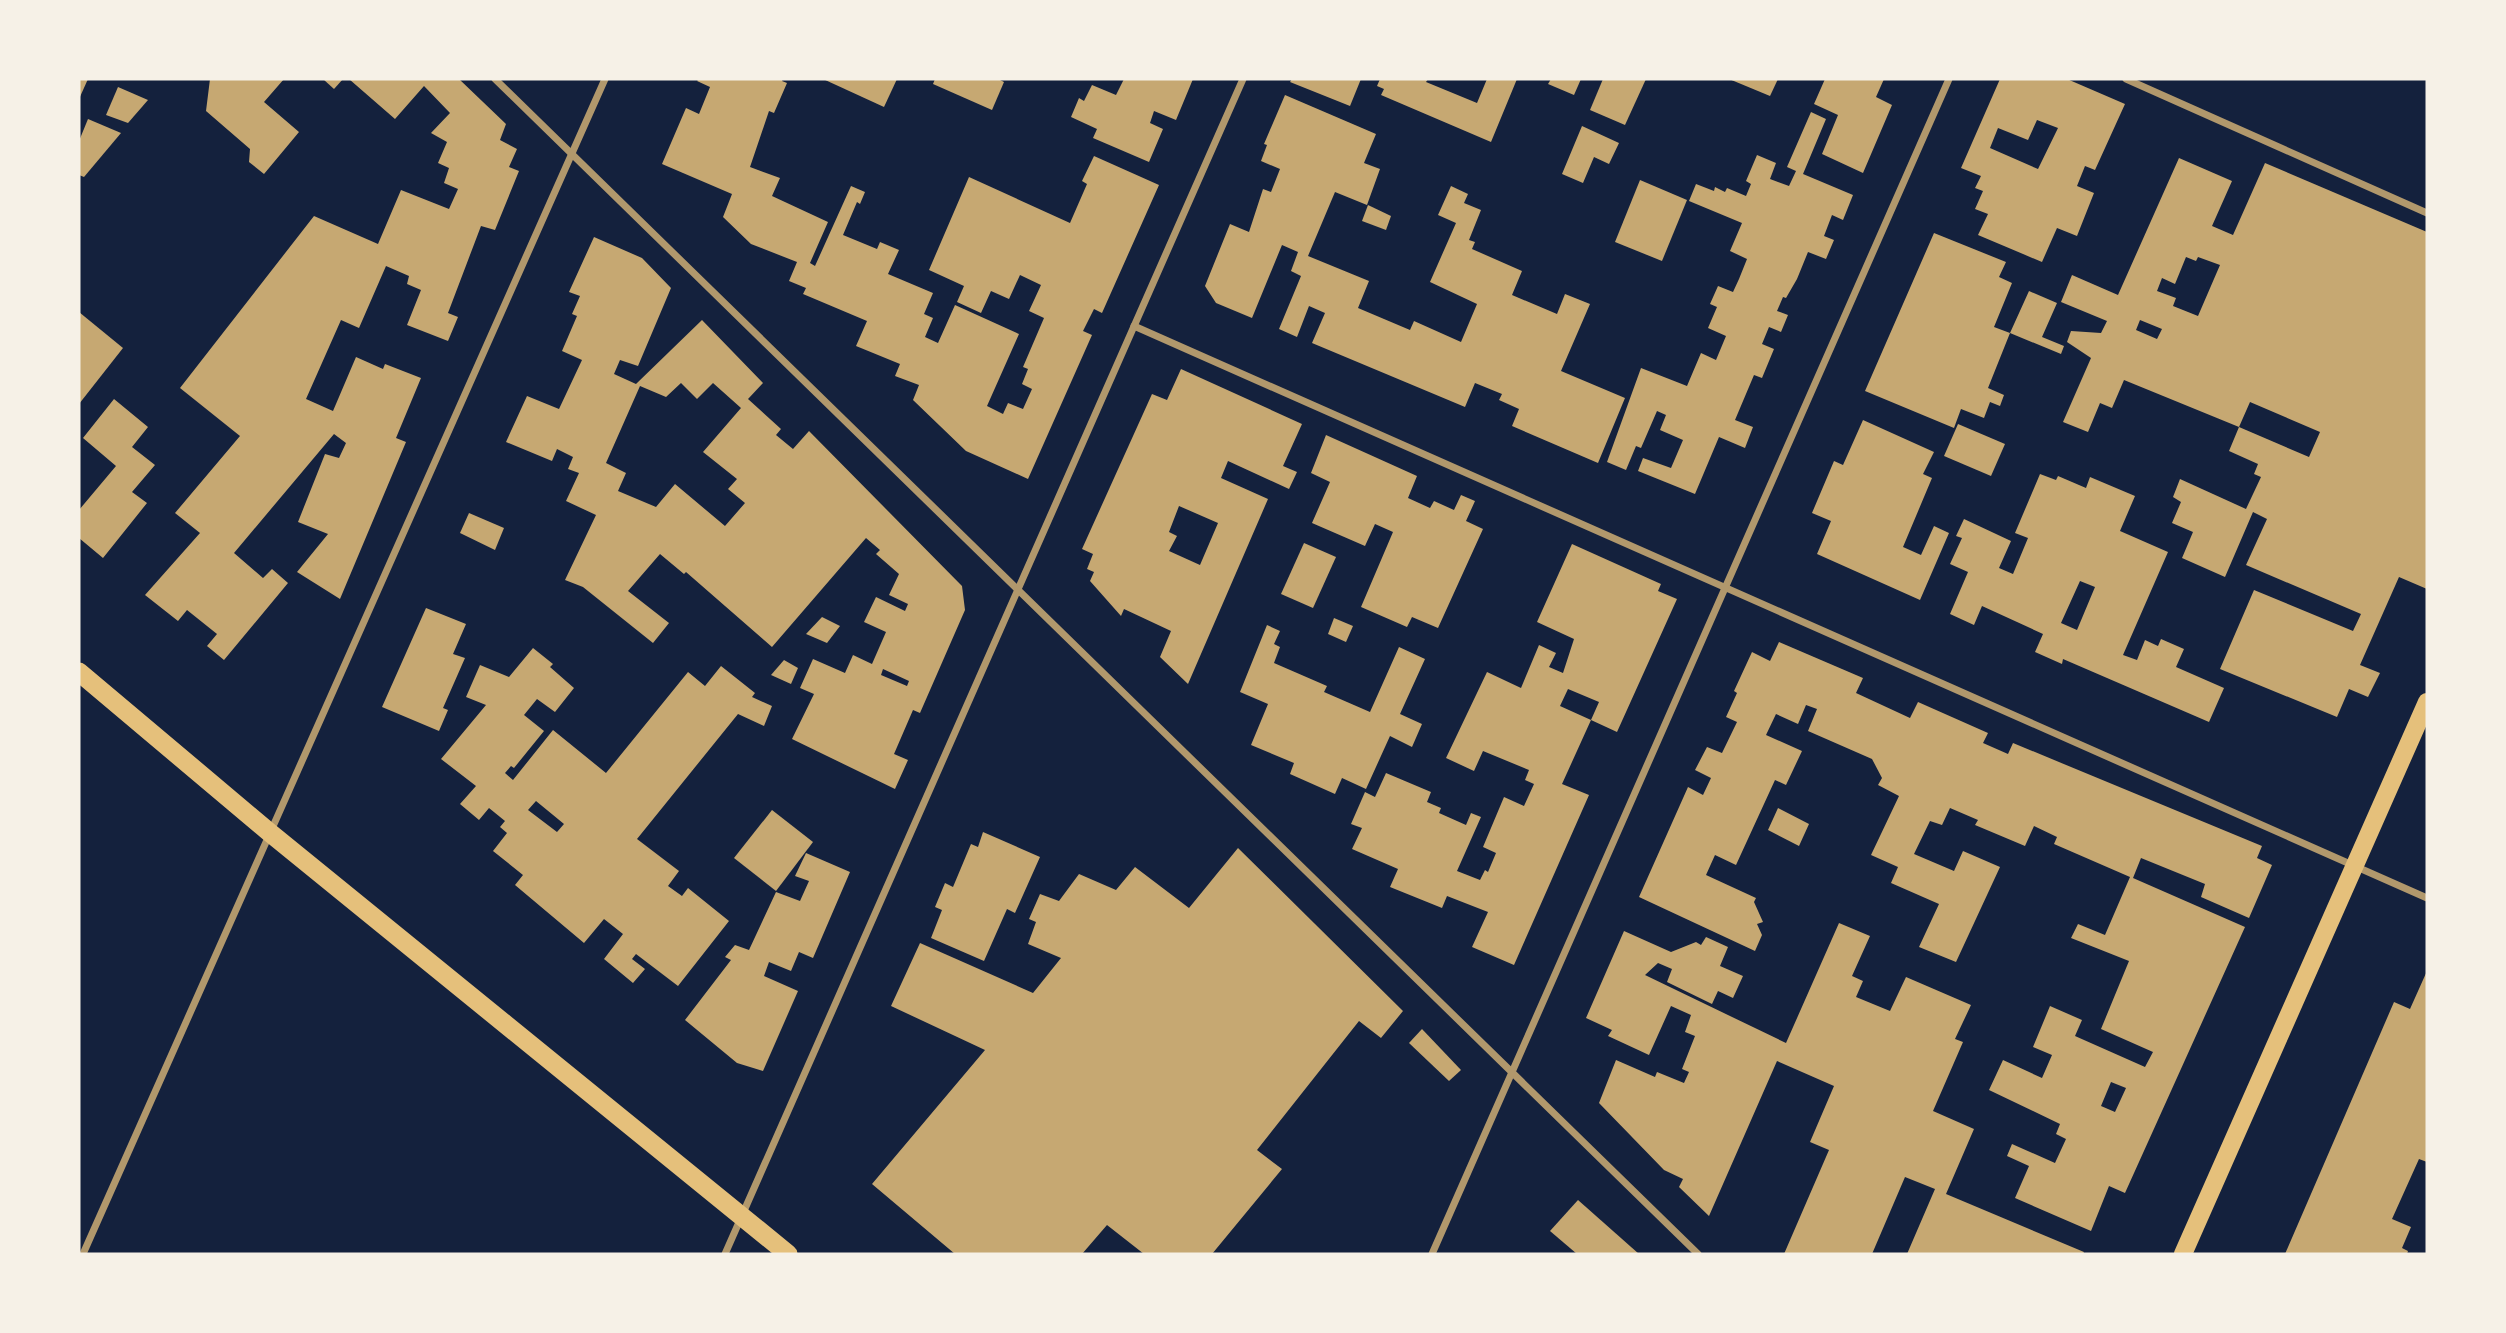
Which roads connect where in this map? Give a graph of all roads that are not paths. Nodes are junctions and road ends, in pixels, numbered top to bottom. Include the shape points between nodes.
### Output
1 (495, 79) edge
2 (605, 79) edge
3 (1243, 79) edge
4 (1949, 79) edge
5 (2126, 79) edge
6 (572, 153) junction
7 (2427, 213) edge
8 (1134, 326) junction
9 (1724, 587) junction
10 (1018, 591) junction
11 (79, 672) edge
12 (2427, 702) edge
13 (269, 832) junction
14 (2355, 867) junction
15 (2427, 898) edge
16 (1512, 1074) junction
17 (742, 1215) junction
18 (83, 1254) edge
19 (725, 1254) edge
20 (788, 1254) edge
21 (1432, 1254) edge
22 (1698, 1254) edge
23 (2183, 1254) edge

1 - 6 street
2 - 6 street
3 - 8 street
4 - 9 street
5 - 7 street
6 - 10 street
6 - 13 street
8 - 9 street
8 - 10 street
9 - 14 street
9 - 16 street
10 - 16 street
10 - 17 street
11 - 13 highway
12 - 14 main road
13 - 17 highway
13 - 18 street
14 - 15 street
14 - 23 main road
16 - 21 street
16 - 22 street
17 - 19 street
17 - 20 highway

